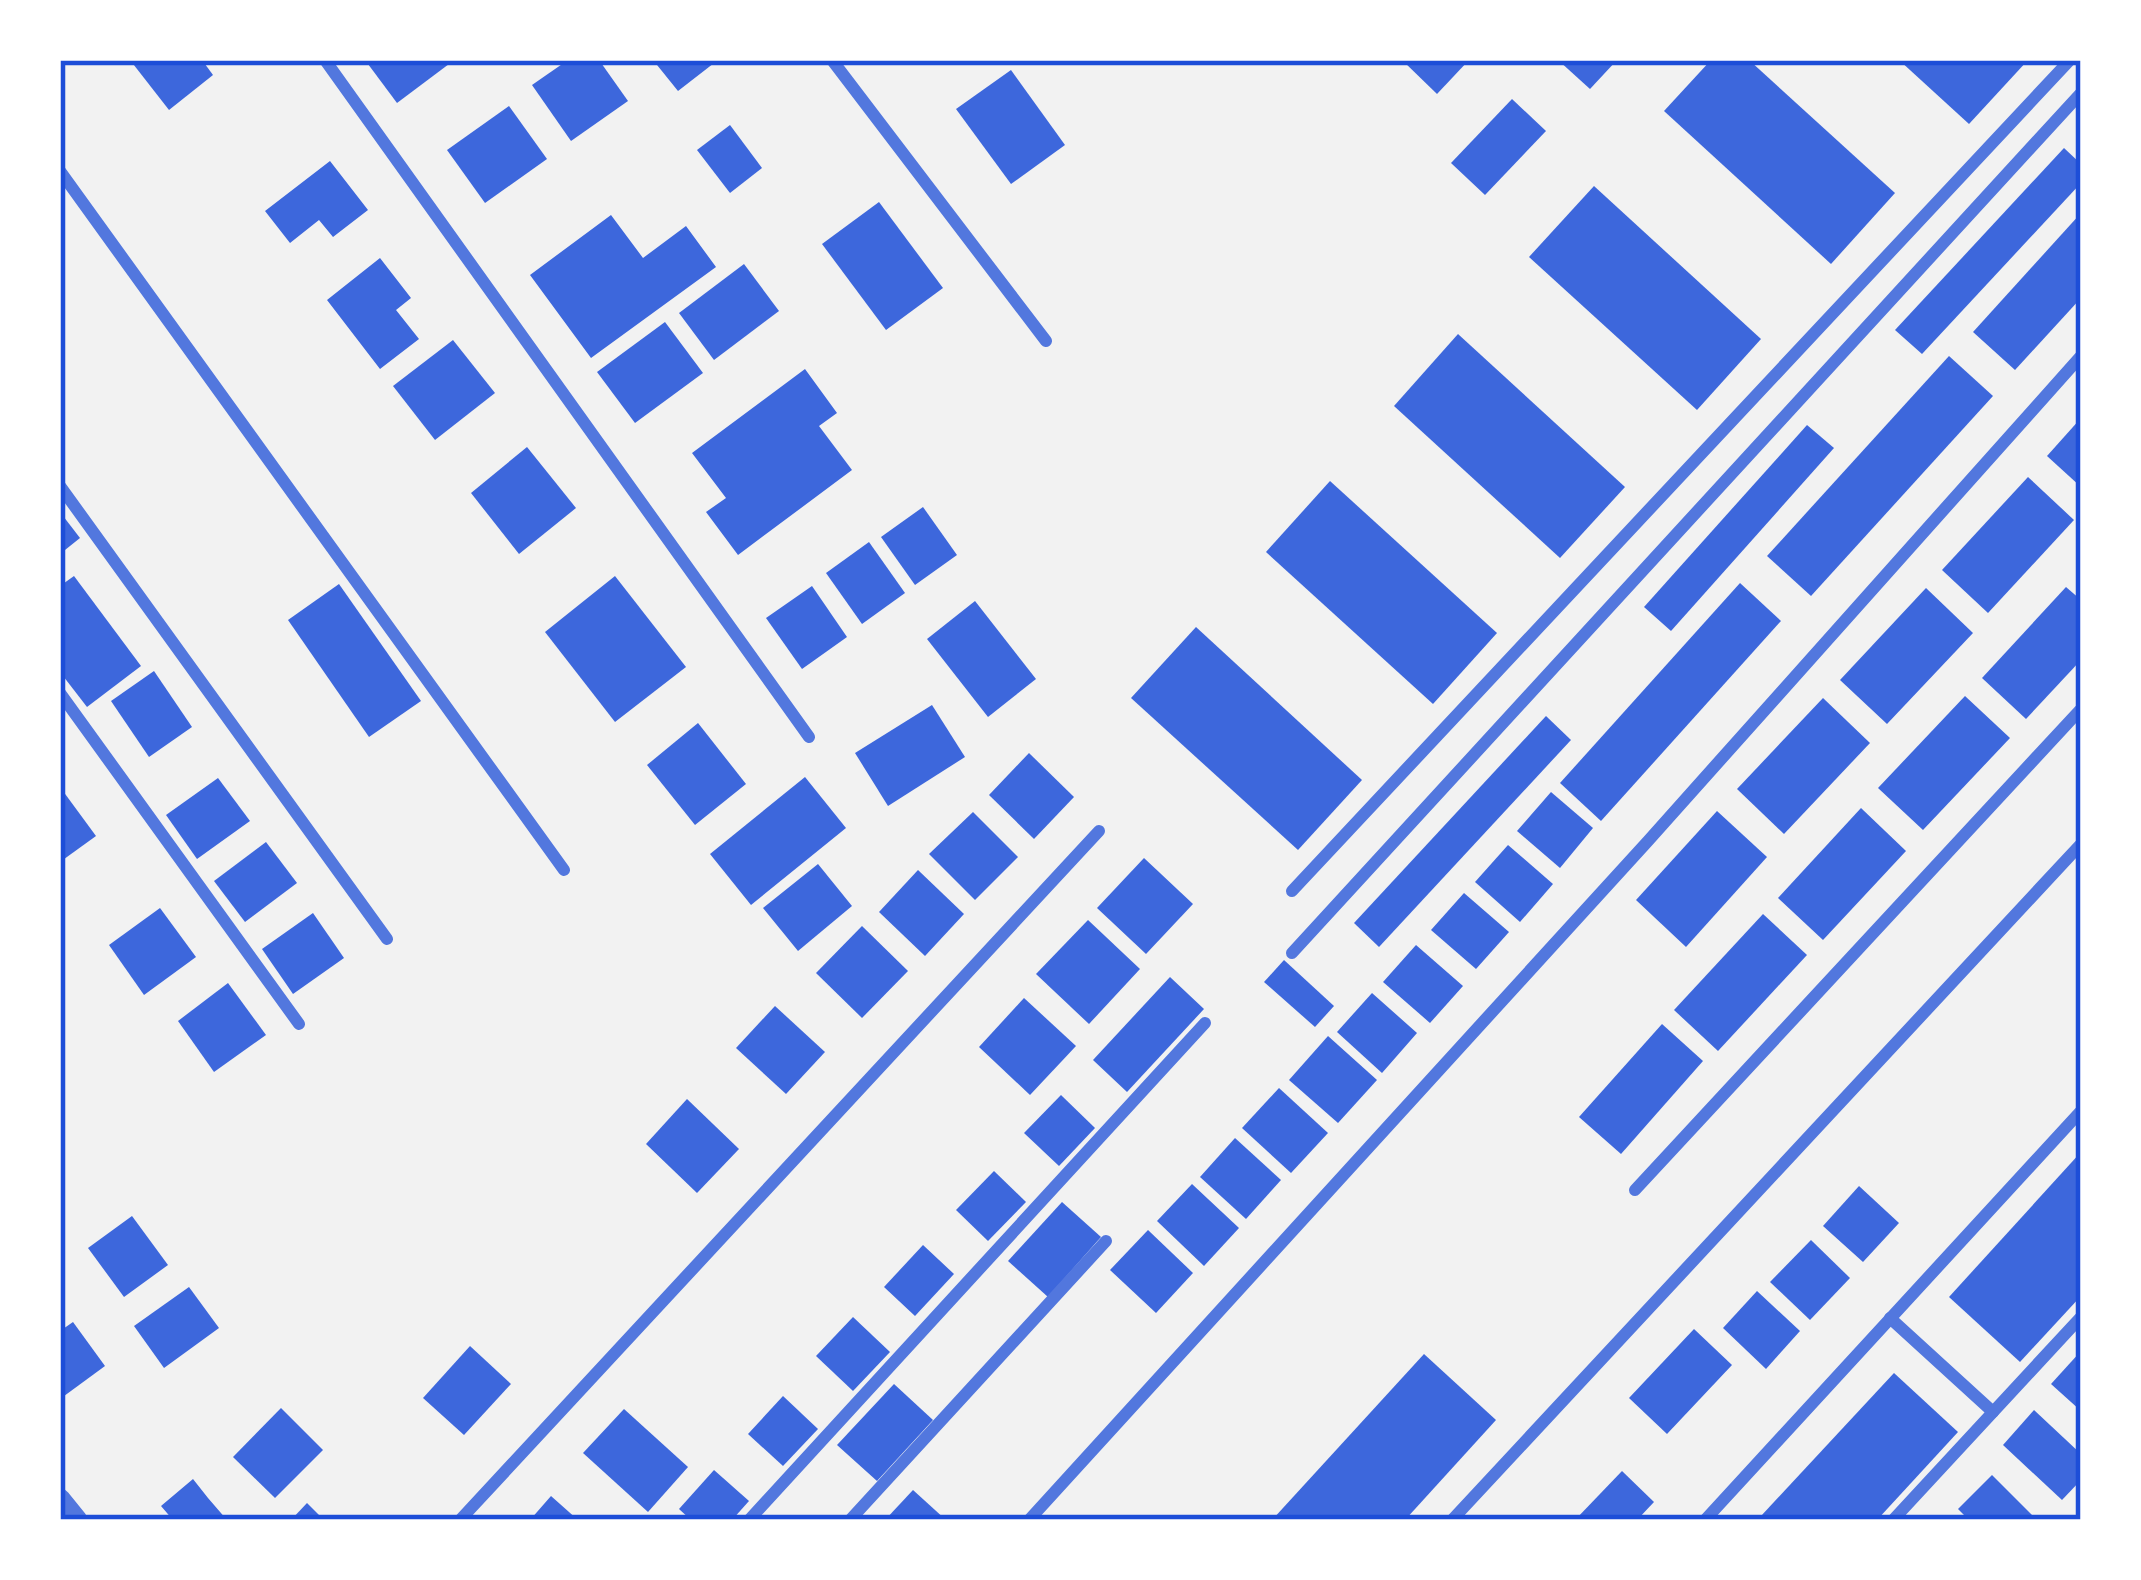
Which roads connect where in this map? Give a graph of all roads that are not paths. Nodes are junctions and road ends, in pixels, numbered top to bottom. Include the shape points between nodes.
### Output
1 (325, 60) edge
2 (832, 60) edge
3 (2070, 60) edge
4 (2081, 92) edge
5 (60, 171) edge
6 (1046, 341) dead end
7 (2081, 356) edge
8 (60, 486) edge
9 (60, 693) edge
10 (2081, 709) edge
11 (809, 737) dead end
12 (1099, 831) dead end
13 (2081, 844) edge
14 (564, 871) dead end
15 (1292, 891) dead end
16 (387, 939) dead end
17 (1292, 953) dead end
18 (1205, 1023) dead end
19 (299, 1024) dead end
20 (2081, 1111) edge
21 (1634, 1190) dead end
22 (1106, 1241) dead end
23 (2081, 1317) edge
24 (1890, 1318) junction
25 (1993, 1412) junction
26 (60, 1499) edge
27 (77, 1520) edge
28 (460, 1520) edge
29 (749, 1520) edge
30 (850, 1520) edge
31 (1029, 1520) edge
32 (1452, 1520) edge
33 (1705, 1520) edge
34 (1893, 1520) edge

1 - 11 street
2 - 6 street
3 - 15 street
4 - 17 street
5 - 14 street
7 - 31 street
8 - 16 street
9 - 19 street
10 - 21 street
12 - 28 street
13 - 32 street
18 - 29 street
20 - 24 street
22 - 30 street
23 - 25 street
24 - 25 street
24 - 33 street
25 - 34 street
26 - 27 street

